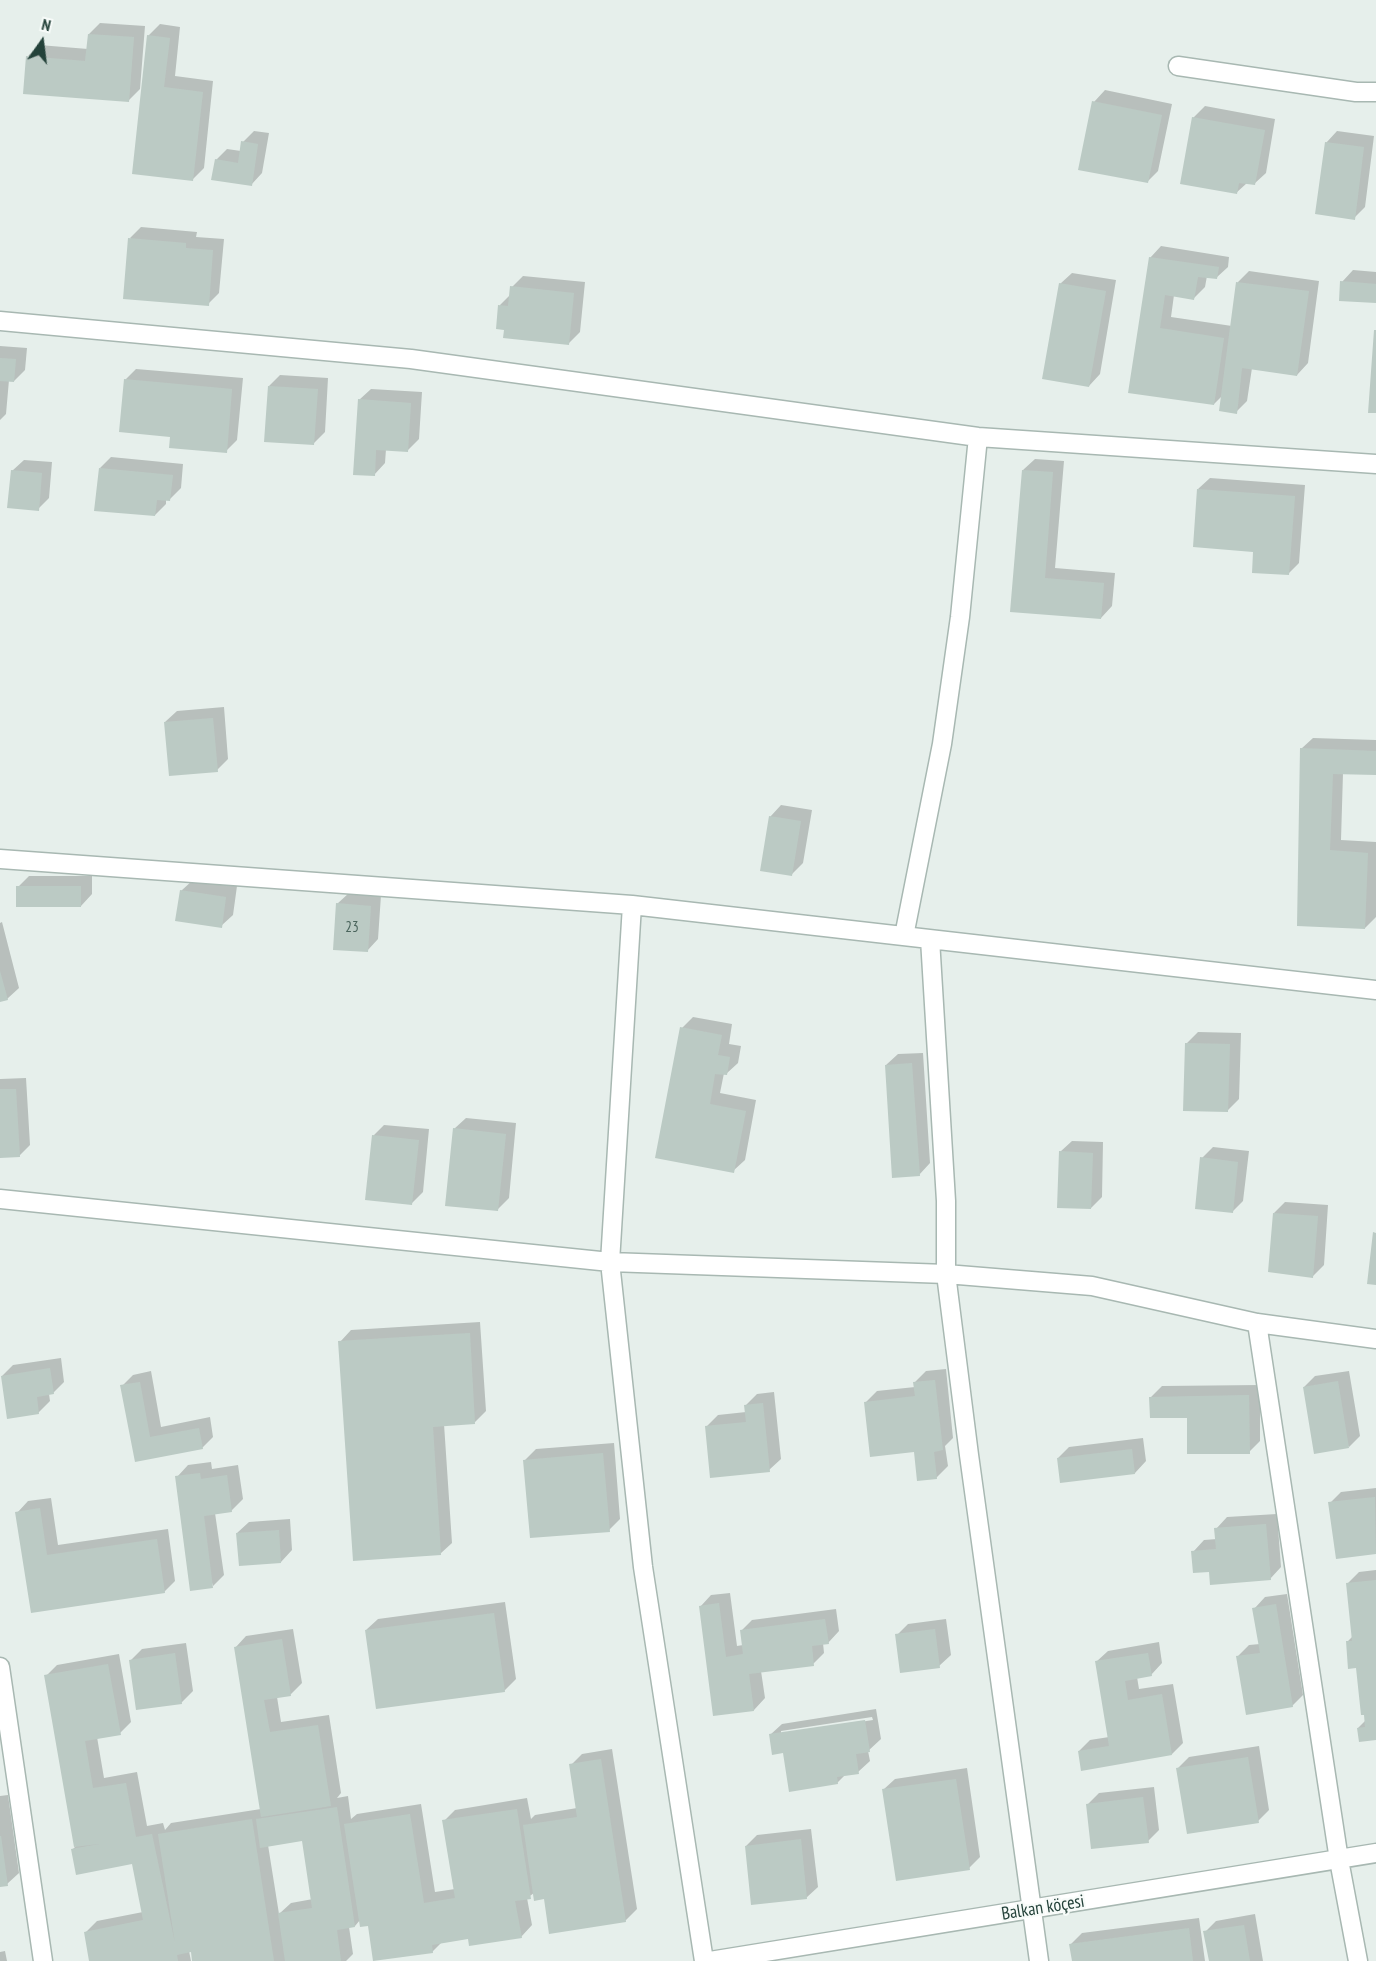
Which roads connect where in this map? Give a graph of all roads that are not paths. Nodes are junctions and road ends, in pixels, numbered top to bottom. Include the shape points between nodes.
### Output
1 (1179, 66) dead end
2 (1376, 92) edge
3 (0, 321) edge
4 (978, 437) junction
5 (1376, 464) edge
6 (0, 859) edge
7 (632, 905) junction
8 (904, 936) junction
9 (930, 939) junction
10 (1376, 990) edge
11 (0, 1199) edge
12 (610, 1262) junction
13 (946, 1274) junction
14 (1257, 1323) junction
15 (1376, 1340) edge
16 (0, 1667) edge
17 (1376, 1853) edge
18 (1339, 1860) junction
19 (1033, 1910) junction
20 (43, 1961) edge
21 (705, 1961) edge
22 (710, 1961) edge
23 (1039, 1961) edge
24 (1358, 1961) edge

1 - 2 street
3 - 4 street via 411,359
4 - 5 street
4 - 8 street via 960,618 942,744
6 - 7 street
7 - 8 street
7 - 12 street
8 - 9 street
9 - 10 street
9 - 13 street via 946,1201
11 - 12 street
12 - 13 street
12 - 21 street via 643,1567
13 - 14 street via 1092,1286
13 - 19 street
14 - 15 street
14 - 18 street
16 - 20 street
17 - 18 street, Balkan köçesi
18 - 19 street, Balkan köçesi
18 - 24 street
19 - 22 street, Balkan köçesi
19 - 23 street

